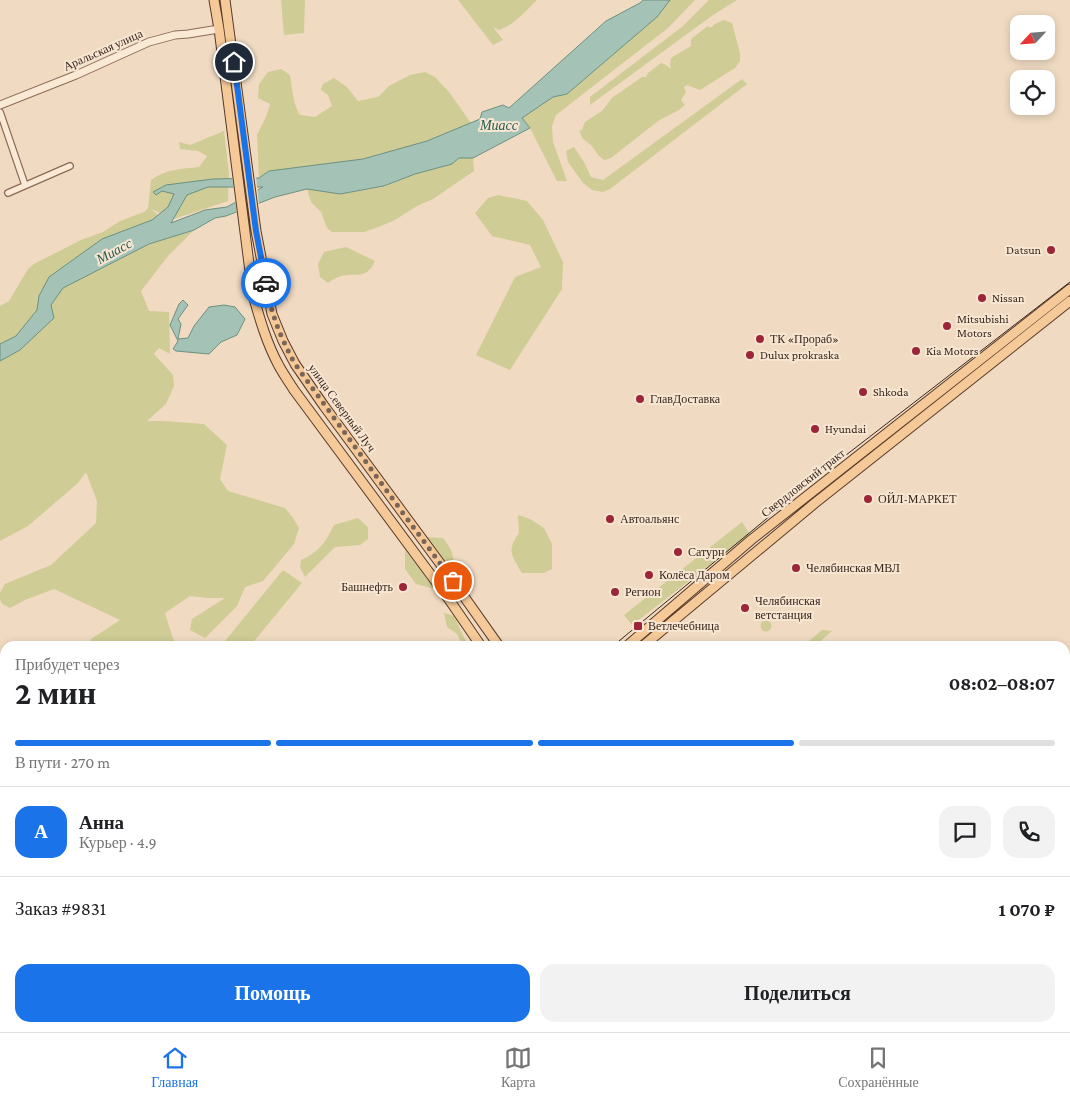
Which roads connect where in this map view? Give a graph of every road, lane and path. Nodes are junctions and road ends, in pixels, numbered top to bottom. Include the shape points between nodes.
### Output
1 (214, 0) edge
2 (225, 0) edge
3 (219, 29) junction
4 (0, 105) edge
5 (0, 112) edge
6 (70, 166) dead end
7 (26, 185) junction
8 (8, 193) dead end
9 (1070, 289) edge
10 (1070, 301) edge
11 (478, 641) edge
12 (495, 641) edge
13 (633, 641) edge
14 (649, 641) edge

1 - 3 main road
2 - 12 main road, улица Северный Луч via 256,231 272,314 283,341 295,364
3 - 4 street, Аральская улица via 149,42
3 - 11 main road via 253,295 268,343 294,390
5 - 7 street
6 - 7 street
7 - 8 street
9 - 13 main road, Свердловский тракт via 751,540
10 - 14 main road, Свердловский тракт

